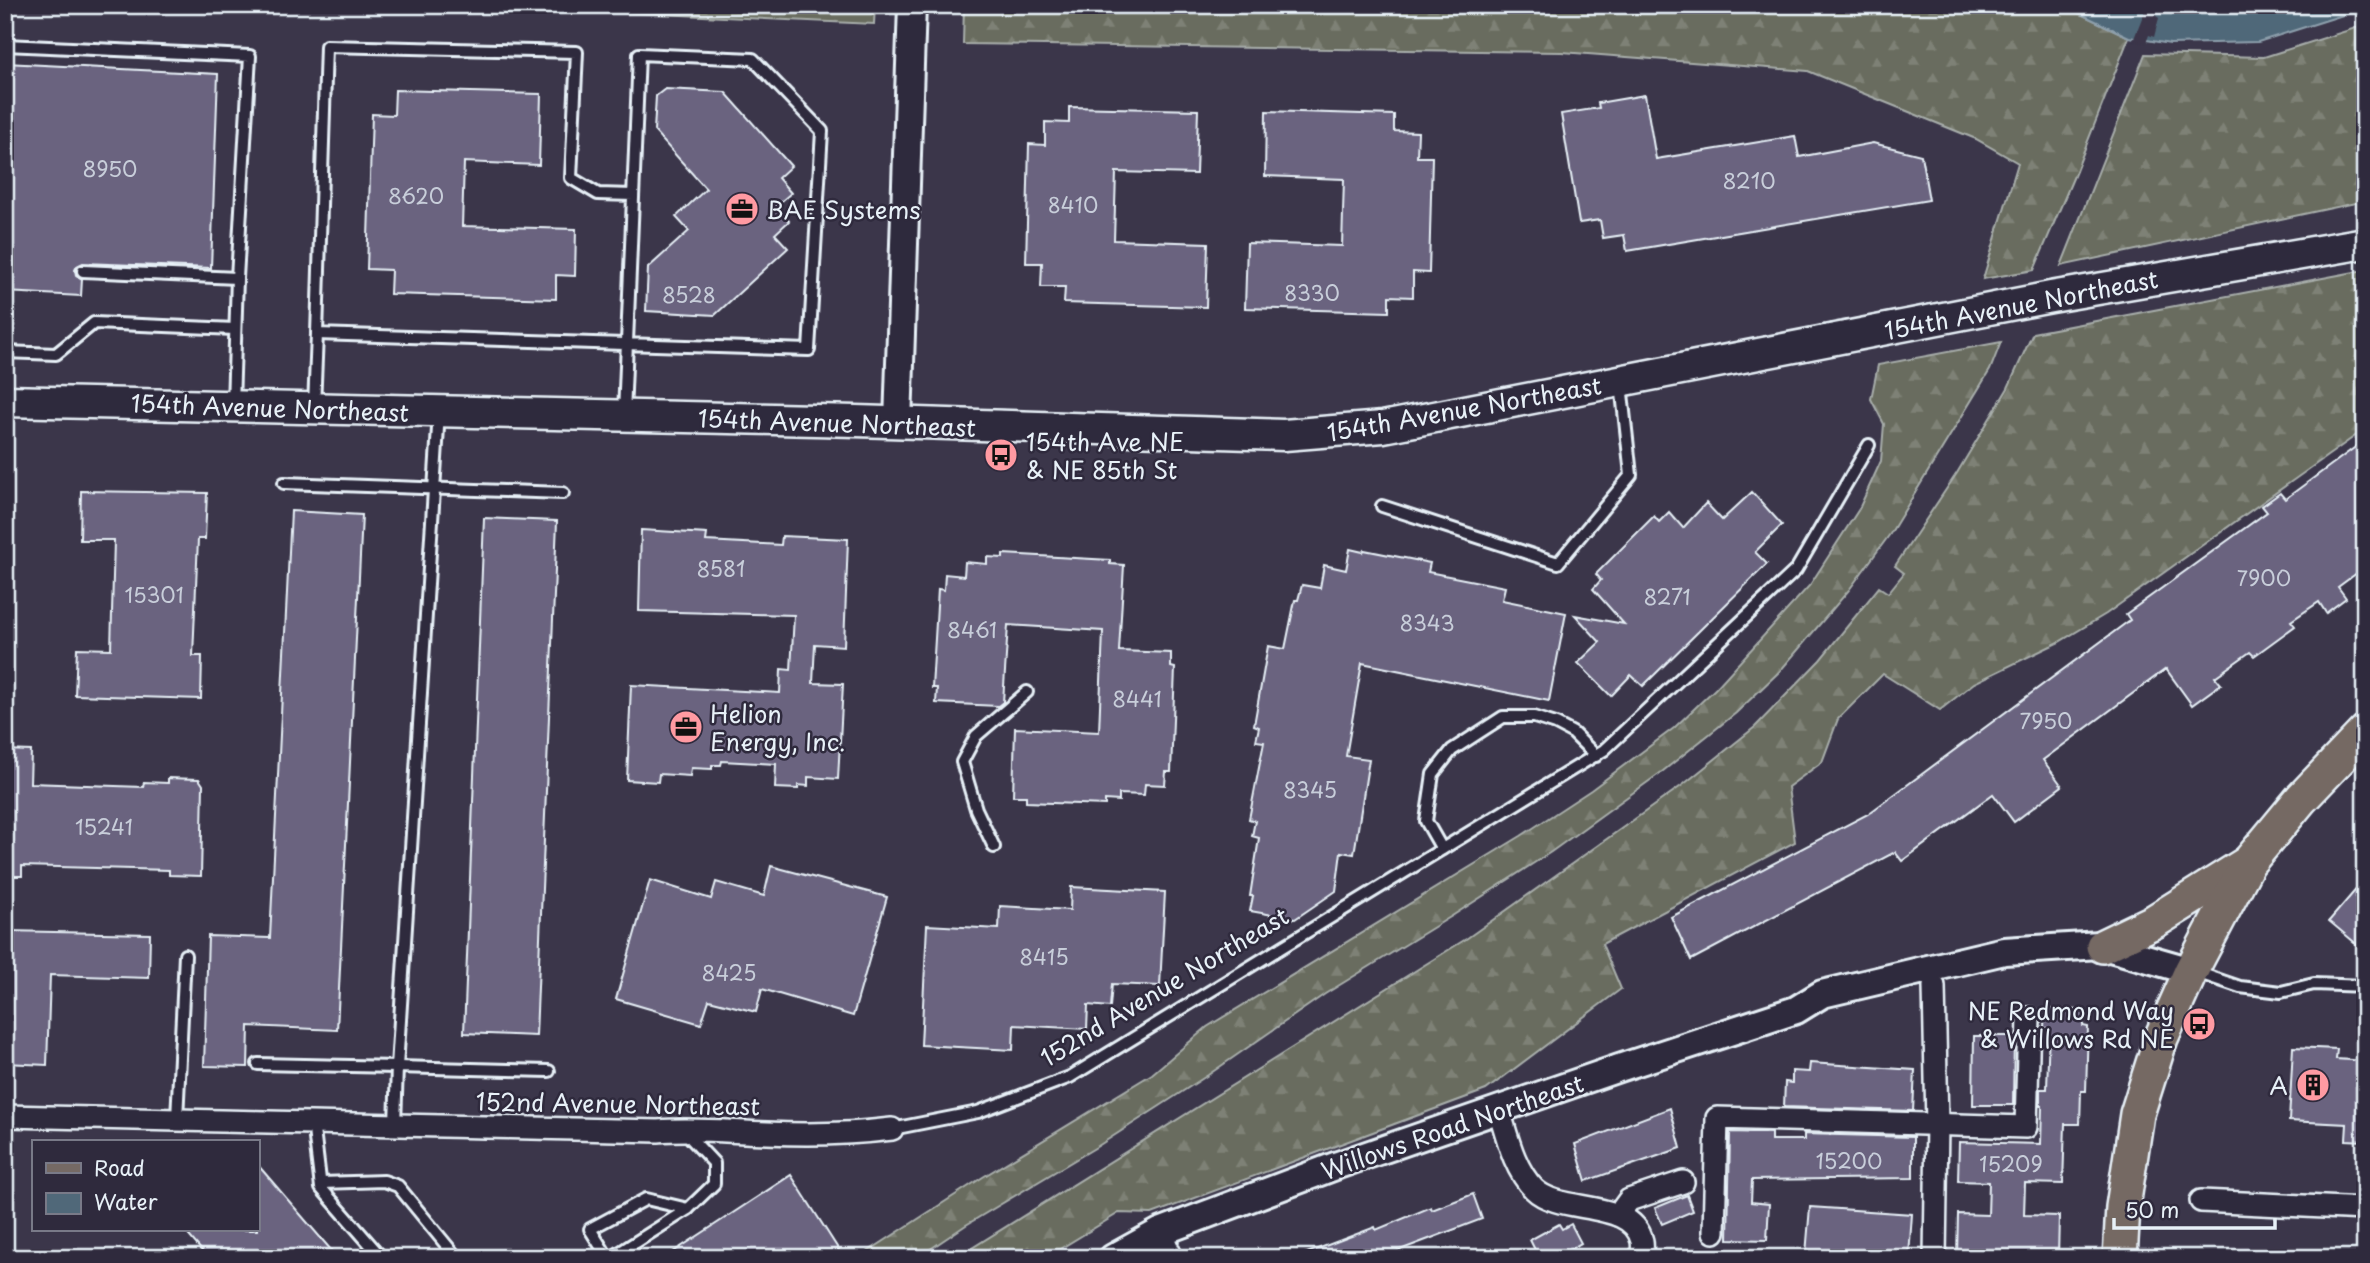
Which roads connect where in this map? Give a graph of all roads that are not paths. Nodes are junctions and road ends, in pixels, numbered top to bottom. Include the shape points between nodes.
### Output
1 (912, 5) edge
2 (5, 45) edge
3 (633, 195) junction
4 (2365, 243) edge
5 (83, 271) dead end
6 (237, 278) junction
7 (235, 329) junction
8 (317, 334) junction
9 (626, 346) junction
10 (5, 352) edge
11 (1620, 381) junction
12 (5, 401) edge
13 (233, 405) junction
14 (314, 407) junction
15 (439, 412) junction
16 (624, 416) junction
17 (898, 423) junction
18 (1869, 445) dead end
19 (284, 483) dead end
20 (435, 489) junction
21 (563, 493) dead end
22 (1382, 506) dead end
23 (1027, 692) dead end
24 (2365, 732) edge
25 (1596, 756) junction
26 (994, 848) dead end
27 (1442, 849) junction
28 (2248, 863) junction
29 (2103, 946) junction
30 (2045, 950) junction
31 (185, 954) dead end
32 (2190, 971) junction
33 (1934, 986) junction
34 (2365, 986) edge
35 (1796, 1010) junction
36 (2029, 1018) dead end
37 (258, 1064) dead end
38 (397, 1067) junction
39 (549, 1071) dead end
40 (1499, 1110) junction
41 (5, 1115) edge
42 (177, 1119) junction
43 (313, 1122) junction
44 (395, 1124) junction
45 (1937, 1124) junction
46 (683, 1129) junction
47 (892, 1129) joint
48 (1683, 1182) dead end
49 (321, 1183) junction
50 (2201, 1201) dead end
51 (688, 1209) junction
52 (2365, 1209) edge
53 (1618, 1215) junction
54 (1160, 1232) junction
55 (1714, 1232) dead end
56 (382, 1258) edge
57 (457, 1258) edge
58 (609, 1258) edge
59 (1113, 1258) edge
60 (1171, 1258) edge
61 (1642, 1258) edge
62 (1935, 1258) edge
63 (2120, 1258) edge

1 - 17 street
2 - 6 lane via 250,56
3 - 8 lane via 598,194 571,178 577,52 326,46
3 - 9 lane
3 - 9 lane via 639,54 753,60 822,131 809,350
4 - 11 main road, 154th Avenue Northeast via 2051,297
5 - 6 lane
6 - 7 lane
7 - 10 lane via 94,323 56,354
7 - 13 lane
8 - 9 lane
8 - 14 lane
9 - 16 lane
11 - 17 main road, 154th Avenue Northeast via 1332,433 1216,434
11 - 22 lane via 1631,475 1558,563
12 - 13 main road, 154th Avenue Northeast
13 - 14 main road, 154th Avenue Northeast
14 - 15 main road, 154th Avenue Northeast
15 - 16 main road, 154th Avenue Northeast
15 - 20 lane
16 - 17 main road, 154th Avenue Northeast
18 - 25 lane, 152nd Avenue Northeast via 1796,570
19 - 20 lane
20 - 21 lane
20 - 38 lane
23 - 26 lane via 976,736 962,762
24 - 28 main road
25 - 27 lane, 152nd Avenue Northeast
25 - 27 lane via 1573,733 1556,724 1534,717 1503,718 1452,750 1433,774 1426,821
27 - 47 lane, 152nd Avenue Northeast via 1070,1077 978,1112
28 - 29 main road via 2155,921
28 - 32 main road
29 - 30 street, Willows Road Northeast
29 - 32 street, Willows Road Northeast
30 - 33 street, Willows Road Northeast via 1993,971
30 - 35 street, Willows Road Northeast via 2004,951 1822,994
31 - 42 lane
32 - 34 lane via 2240,987 2281,992 2314,984
32 - 63 main road via 2161,1038 2137,1114
33 - 35 street, Willows Road Northeast via 1825,1012
33 - 45 street
35 - 40 street, Willows Road Northeast
36 - 45 street via 2026,1127
37 - 38 lane
38 - 39 lane
38 - 44 lane
40 - 53 street via 1520,1170 1535,1190 1552,1199
40 - 54 street, Willows Road Northeast
41 - 42 street, 152nd Avenue Northeast
42 - 43 street, 152nd Avenue Northeast
43 - 44 street, 152nd Avenue Northeast
43 - 49 lane
44 - 46 street, 152nd Avenue Northeast
45 - 55 street via 1717,1118
45 - 62 street
46 - 47 street, 152nd Avenue Northeast via 769,1133
46 - 51 lane via 714,1163 714,1184
48 - 53 street via 1629,1200
49 - 56 lane
49 - 57 lane via 394,1183
50 - 52 street
51 - 58 lane
51 - 58 lane via 646,1199 590,1229
53 - 61 street via 1633,1224 1642,1240
54 - 59 street, Willows Road Northeast
54 - 60 street

